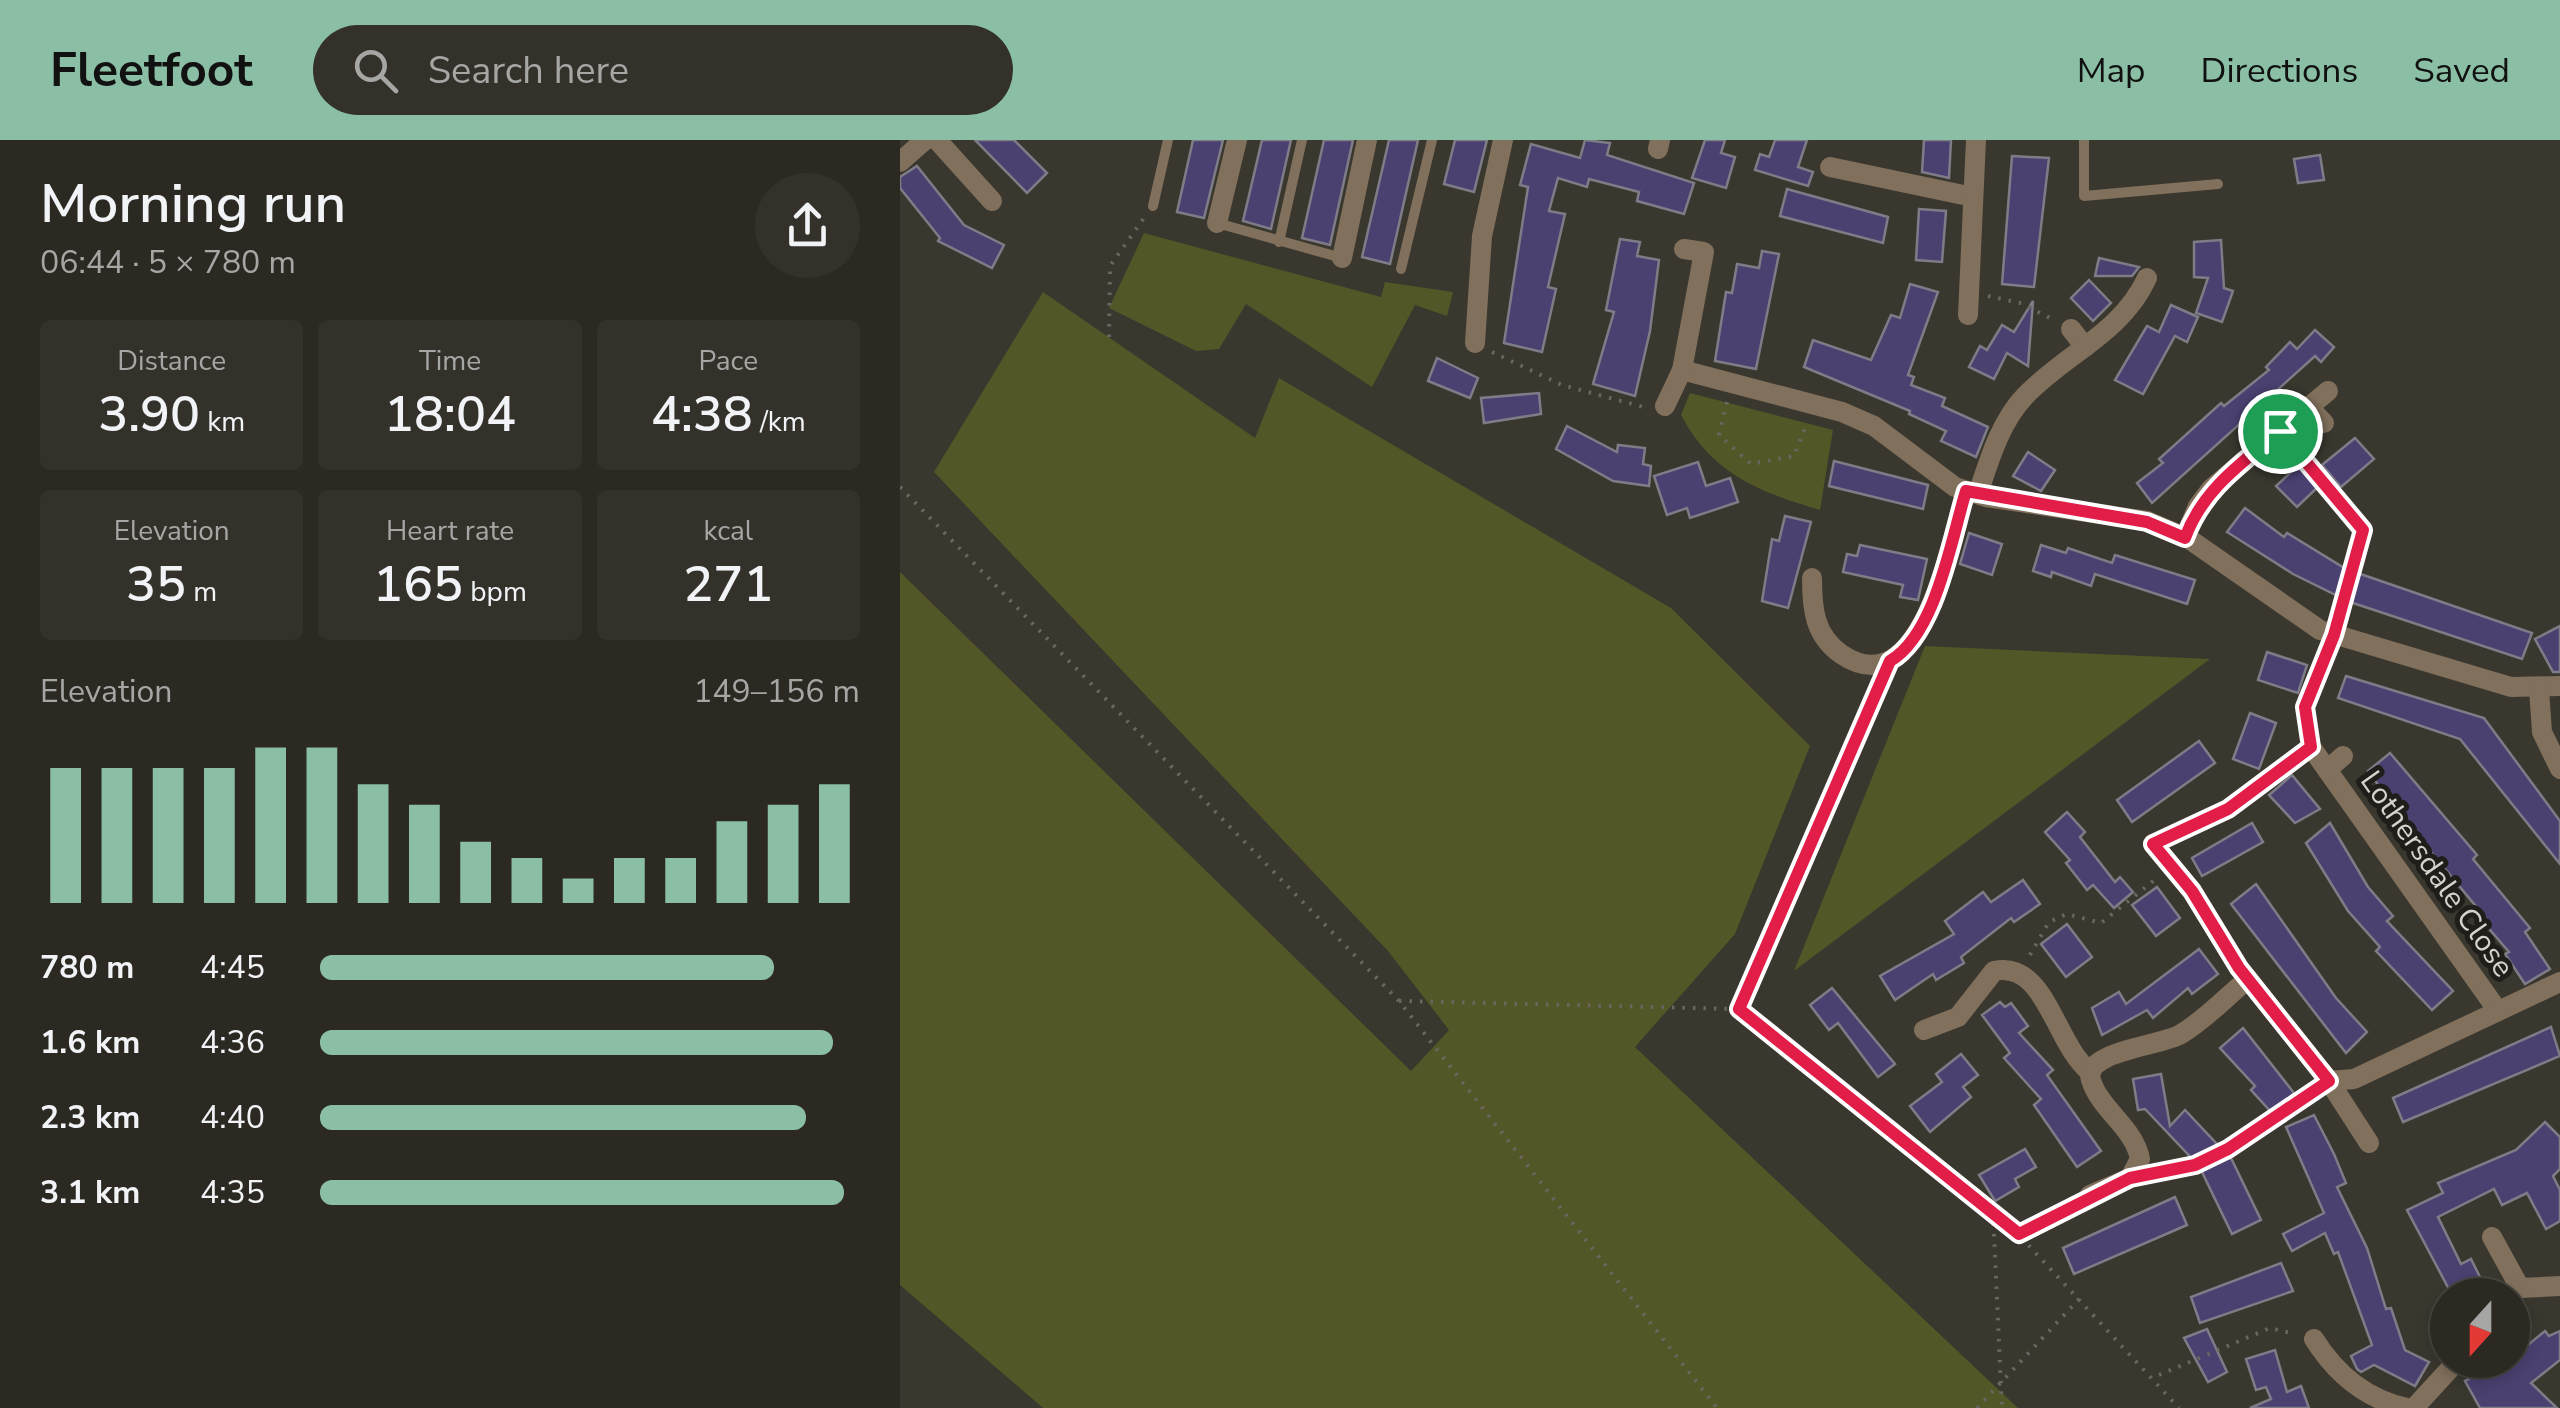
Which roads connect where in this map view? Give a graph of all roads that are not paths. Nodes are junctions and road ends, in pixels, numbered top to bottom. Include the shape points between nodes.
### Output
1 (925, 140) edge
2 (937, 140) edge
3 (1168, 140) edge
4 (1236, 140) edge
5 (1302, 140) edge
6 (1367, 140) edge
7 (1432, 140) edge
8 (1503, 140) edge
9 (1976, 140) edge
10 (2084, 140) edge
11 (900, 162) edge
12 (1830, 167) dead end
13 (2218, 184) dead end
14 (1974, 197) junction
15 (992, 201) dead end
16 (1153, 206) road end
17 (1218, 223) joint
18 (1279, 242) junction
19 (1703, 251) dead end
20 (1342, 258) joint
21 (1401, 270) dead end
22 (2147, 278) dead end
23 (1969, 305) road end
24 (2072, 330) road end
25 (1474, 343) road end
26 (2086, 347) junction
27 (1682, 370) junction
28 (2328, 392) dead end
29 (1665, 406) road end
30 (1972, 492) junction
31 (2185, 538) junction
32 (1812, 578) dead end
33 (2549, 688) edge
34 (2311, 747) road end
35 (2560, 769) edge
36 (2153, 844) road end
37 (2248, 979) junction
38 (2560, 982) edge
39 (2498, 1012) junction
40 (1924, 1030) dead end
41 (2090, 1072) junction
42 (2329, 1081) junction
43 (2370, 1143) dead end
44 (2090, 1195) road end
45 (2492, 1237) dead end
46 (2510, 1278) edge
47 (2560, 1286) edge
48 (2530, 1290) edge
49 (2314, 1339) road end
50 (2440, 1378) edge
51 (2410, 1408) edge

1 - 11 street
2 - 15 street
3 - 16 lane
4 - 17 street
5 - 18 lane
6 - 20 street
7 - 21 lane
8 - 25 street via 1482,236
9 - 14 street
10 - 13 lane via 2084,196
12 - 14 street
14 - 23 street
17 - 18 lane
18 - 20 lane
19 - 27 street
22 - 26 street via 2113,328
24 - 26 street
26 - 30 street via 2022,398
27 - 29 street
27 - 30 street via 1874,426 1955,488
28 - 31 street via 2316,415 2280,431 2212,489
30 - 31 street via 2147,522
30 - 32 street via 1922,626 1890,661 1866,666 1840,654 1812,614
31 - 33 street via 2334,635 2512,687
33 - 35 street via 2542,732
34 - 39 street, Lothersdale Close via 2335,763
36 - 37 street
37 - 41 street via 2185,1032 2163,1044 2110,1055
37 - 42 street
38 - 39 street
39 - 42 street via 2354,1079
40 - 41 street via 1958,1016 1994,971 2020,972 2038,988 2062,1040
41 - 44 street via 2091,1083 2138,1146 2138,1168 2130,1178
42 - 43 street
45 - 46 street
47 - 48 street
49 - 51 street via 2334,1371
50 - 51 street

